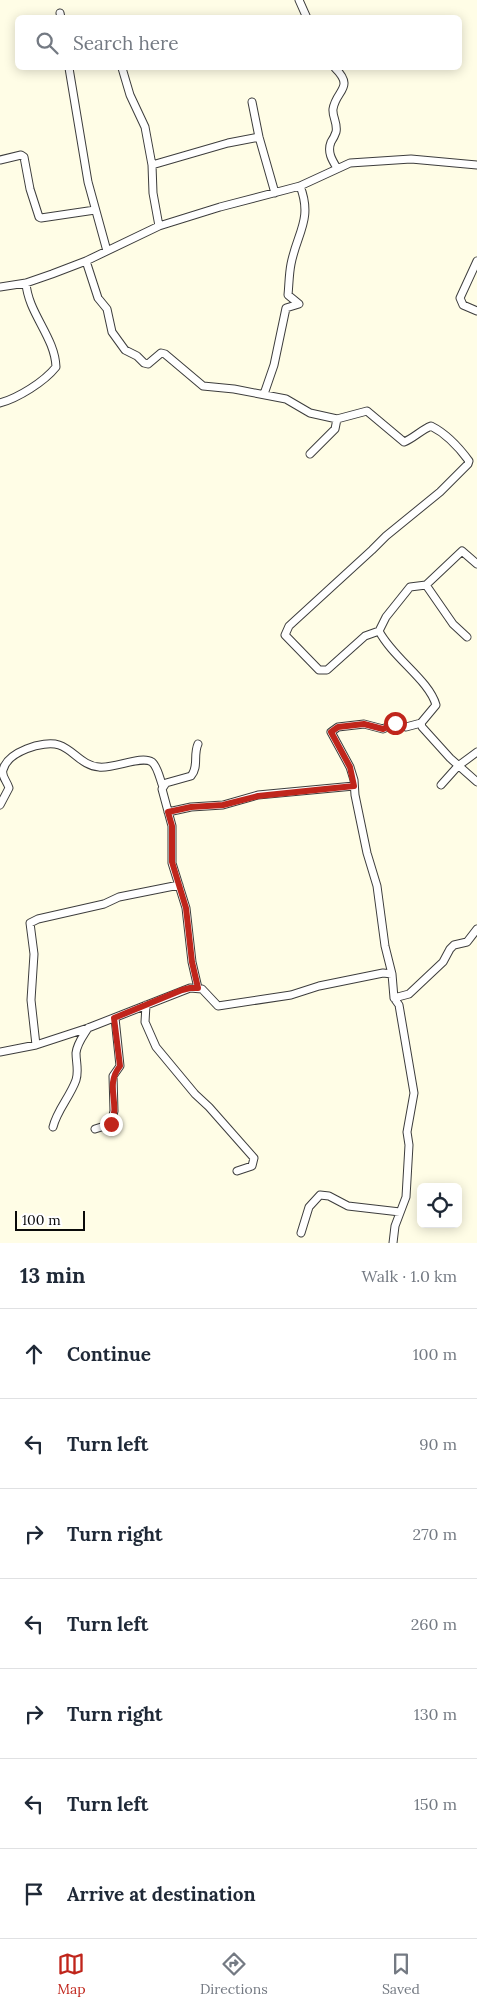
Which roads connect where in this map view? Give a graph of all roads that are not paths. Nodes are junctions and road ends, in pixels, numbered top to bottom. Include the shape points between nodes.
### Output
1 (299, 0) edge
2 (306, 15) edge
3 (69, 70) edge
4 (123, 70) edge
5 (337, 70) edge
6 (252, 102) dead end
7 (259, 137) junction
8 (0, 160) edge
9 (152, 165) junction
10 (477, 165) edge
11 (337, 168) junction
12 (300, 186) junction
13 (274, 193) junction
14 (95, 210) junction
15 (159, 226) junction
16 (107, 250) junction
17 (86, 261) junction
18 (477, 261) edge
19 (26, 283) junction
20 (0, 287) edge
21 (288, 295) junction
22 (286, 308) junction
23 (477, 311) edge
24 (264, 394) junction
25 (0, 403) edge
26 (337, 419) junction
27 (310, 454) dead end
28 (477, 564) edge
29 (426, 585) junction
30 (379, 631) junction
31 (467, 638) dead end
32 (421, 723) junction
33 (198, 744) dead end
34 (477, 752) edge
35 (458, 766) junction
36 (477, 782) edge
37 (441, 785) dead end
38 (354, 786) junction
39 (163, 787) junction
40 (0, 805) edge
41 (168, 812) junction
42 (179, 884) junction
43 (477, 929) edge
44 (392, 974) junction
45 (198, 988) junction
46 (394, 998) junction
47 (146, 1005) junction
48 (114, 1018) junction
49 (88, 1028) junction
50 (36, 1045) junction
51 (0, 1052) edge
52 (53, 1127) dead end
53 (95, 1129) dead end
54 (237, 1171) dead end
55 (400, 1212) junction
56 (300, 1233) dead end
57 (393, 1243) edge

1 - 2 street
3 - 14 street
4 - 9 street via 145,127
5 - 11 street via 344,83 333,109 336,130 330,148
6 - 7 street
7 - 9 street
7 - 13 street
8 - 14 street via 24,157 39,217
9 - 15 street via 152,193
10 - 11 street via 411,159 350,163
11 - 12 street
12 - 13 street
12 - 21 street via 306,214 291,265
13 - 15 street
14 - 16 street
15 - 16 street
16 - 17 street
17 - 19 street
17 - 24 street via 98,298 107,309 112,332 125,350 148,364 161,353 165,354 203,386
18 - 23 street via 460,298 463,305
19 - 20 street
19 - 25 street via 28,299 54,353 56,368 47,377
21 - 22 street
21 - 22 street via 299,304
22 - 24 street via 274,365
24 - 26 street via 286,399 310,413
26 - 27 street via 335,429
26 - 30 street via 367,411 404,442 431,426 454,443 468,461 440,492 393,530 289,626 285,636 319,670 327,670 365,636
28 - 29 street via 462,552
29 - 30 street via 410,587
29 - 31 street via 453,624
30 - 32 street via 384,642 434,695 436,705
32 - 35 street
32 - 38 street via 406,728 395,723 383,729 364,724 334,729 332,734 350,767
33 - 39 street via 194,773
34 - 35 street
35 - 36 street
35 - 37 street
38 - 41 street via 258,796 223,805
38 - 44 street via 377,886
39 - 40 street via 151,761 98,768 86,764 61,746 43,744 18,752 5,764 3,773 9,788
39 - 41 street
41 - 42 street via 172,826 172,862
42 - 45 street via 186,908
42 - 50 street via 119,897 104,904 30,923 34,954 31,1000
43 - 46 street via 467,942 450,948 442,962 409,994
44 - 45 street via 218,1006
44 - 46 street
45 - 47 street via 182,990
46 - 55 street via 399,1005 414,1093 407,1132 406,1197
47 - 48 street
47 - 54 street via 145,1022 156,1047 254,1158 252,1166
48 - 49 street
48 - 53 street via 120,1066 113,1076 113,1119 111,1124
49 - 50 street
49 - 52 street via 76,1052 78,1073 75,1083
50 - 51 street
55 - 56 street via 348,1206 320,1195 309,1207
55 - 57 street

